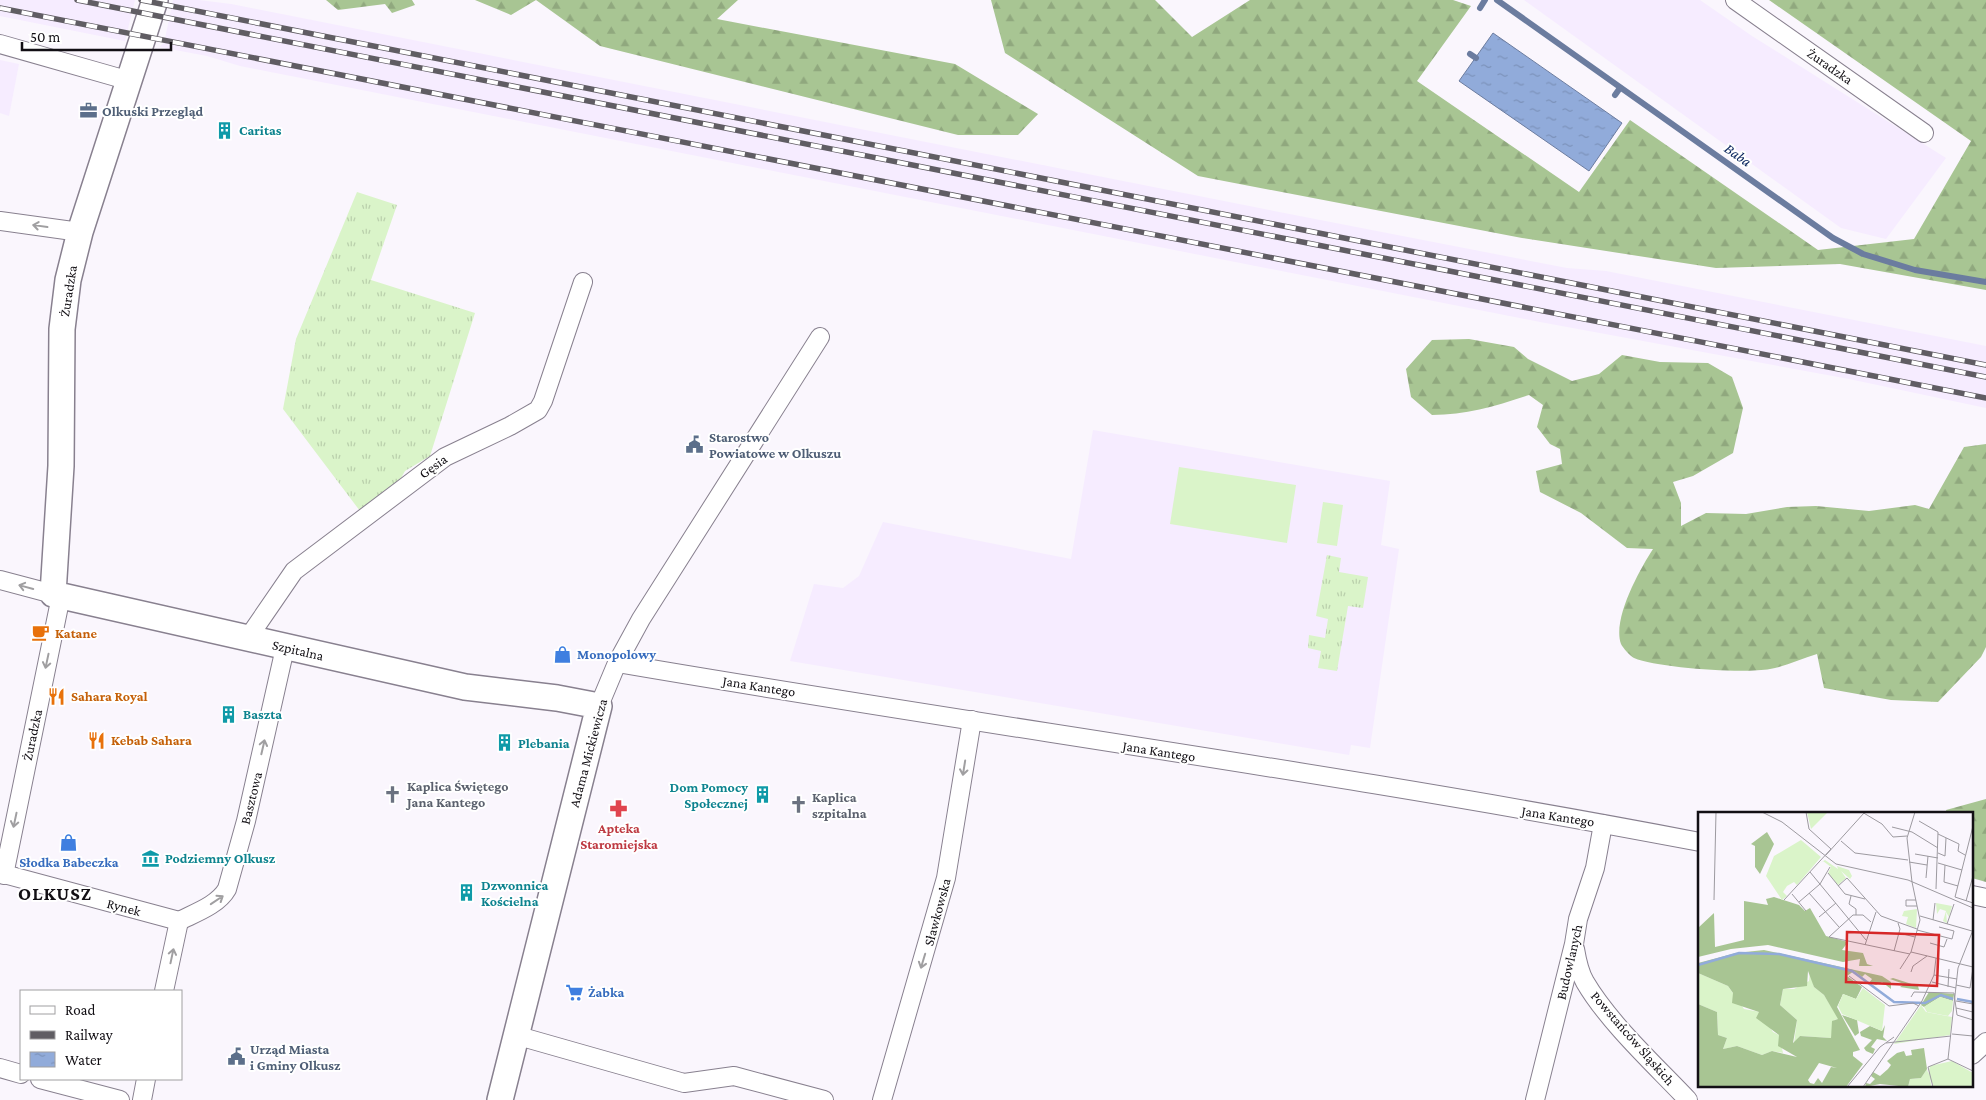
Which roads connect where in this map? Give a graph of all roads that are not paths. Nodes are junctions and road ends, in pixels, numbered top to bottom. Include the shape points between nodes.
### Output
1 (155, 0) edge
2 (1735, 0) edge
3 (0, 44) edge
4 (130, 81) junction
5 (1924, 133) dead end
6 (0, 220) edge
7 (80, 232) junction
8 (583, 282) dead end
9 (820, 337) dead end
10 (0, 580) edge
11 (57, 595) junction
12 (248, 638) junction
13 (285, 648) junction
14 (617, 663) junction
15 (599, 706) junction
16 (972, 720) junction
17 (1603, 824) junction
18 (1698, 842) edge
19 (2, 874) edge
20 (179, 921) junction
21 (1574, 944) junction
22 (164, 990) edge
23 (515, 1035) junction
24 (1986, 1042) edge
25 (1974, 1053) edge
26 (0, 1068) edge
27 (20, 1074) edge
28 (44, 1080) edge
29 (146, 1080) edge
30 (120, 1100) edge
31 (142, 1100) edge
32 (500, 1100) edge
33 (824, 1100) edge
34 (882, 1100) edge
35 (1535, 1100) edge
36 (1688, 1100) edge

1 - 4 street, Żuradzka
2 - 5 street, Żuradzka
3 - 4 street
4 - 7 street, Żuradzka
7 -> 6 street
7 - 11 street, Żuradzka via 63,313
8 - 12 street, Gęsia via 538,410 444,456 294,571
9 - 14 street, Adama Mickiewicza via 693,536
11 -> 10 street, Szpitalna
11 - 12 street, Szpitalna
11 -> 19 street, Żuradzka
12 - 13 street, Szpitalna
13 - 15 street, Szpitalna via 465,687
20 -> 13 street, Basztowa via 224,896 227,889 246,821
14 - 15 street, Adama Mickiewicza
14 - 16 street, Jana Kantego
15 - 23 street, Adama Mickiewicza
16 - 17 street, Jana Kantego
16 -> 34 street, Sławkowska via 946,878
17 - 18 street, Jana Kantego
17 - 21 street, Budowlanych via 1595,868 1578,919
19 - 20 street, Rynek
22 -> 20 street
21 - 35 street, Budowlanych
21 - 36 street, Powstańców Śląskich via 1584,981 1599,1002
23 - 32 street, Adama Mickiewicza
23 - 33 street via 684,1083 734,1076
24 - 25 street
26 - 27 street
28 - 30 street
29 - 31 street

